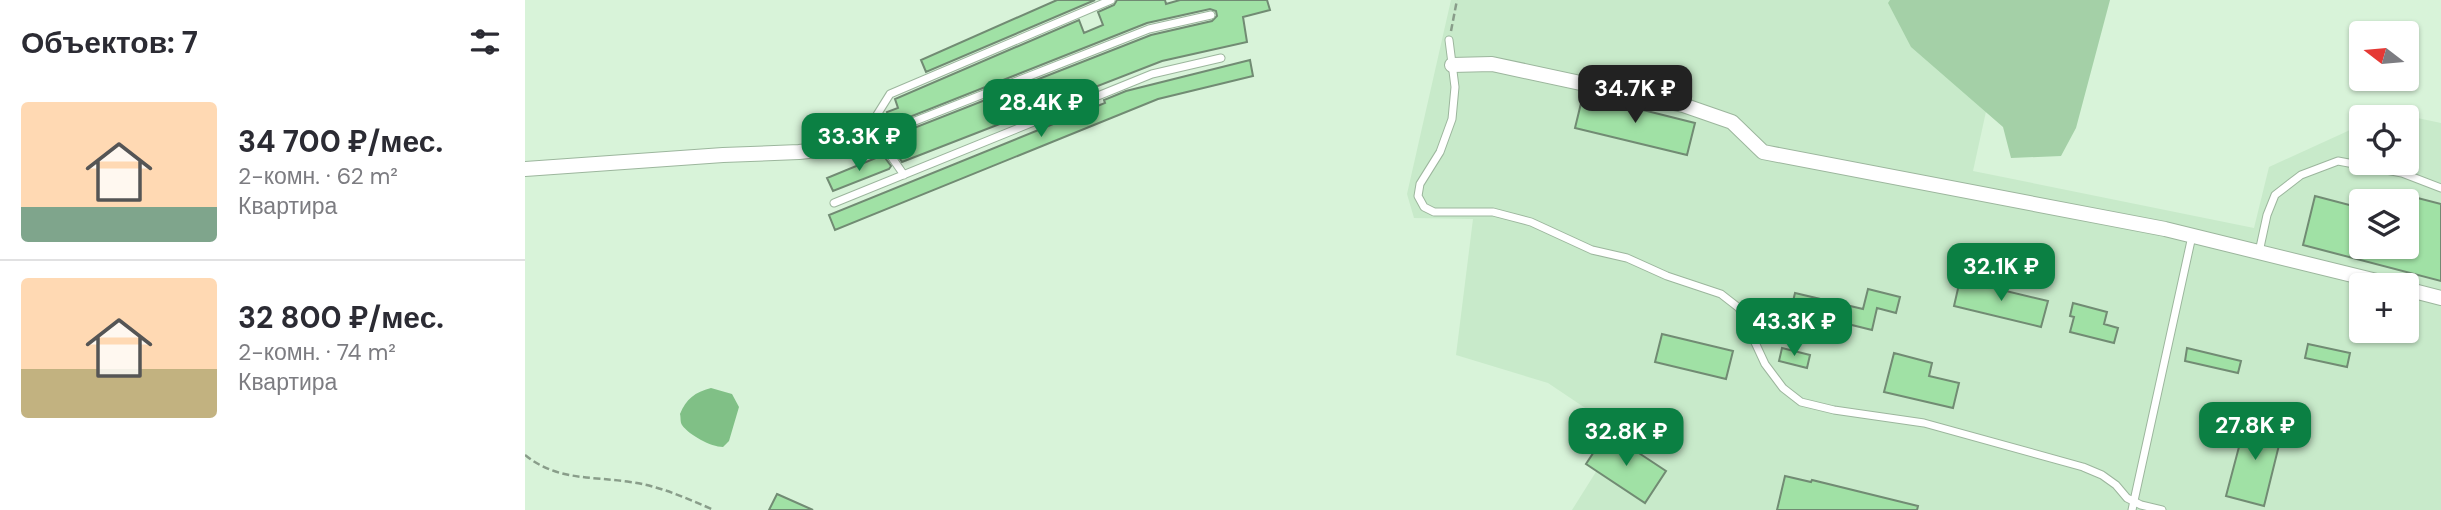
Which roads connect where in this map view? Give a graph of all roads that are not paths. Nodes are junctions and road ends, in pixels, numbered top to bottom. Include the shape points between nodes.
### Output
1 (1111, 0) edge
2 (1211, 15) dead end
3 (1449, 40) road end
4 (1221, 58) dead end
5 (1452, 65) junction
6 (877, 136) junction
7 (525, 169) edge
8 (904, 175) junction
9 (2441, 188) edge
10 (834, 203) dead end
11 (2193, 236) junction
12 (2259, 252) junction
13 (2349, 274) edge
14 (2419, 292) edge
15 (2441, 298) edge
16 (2133, 506) edge
17 (2162, 510) edge

1 - 6 lane via 890,94 875,118
2 - 6 lane via 1149,29
3 - 5 lane
4 - 8 lane via 1152,74
5 - 11 street via 1492,64 1683,105 1731,122 1763,152
5 - 16 lane via 1452,119 1440,152 1420,184 1418,196 1424,207 1434,212 1493,212 1531,222 1592,250 1627,258 1721,294 1738,308 1765,364 1801,402 1924,423 2083,467 2102,475
6 - 7 street via 838,148 799,152
6 - 8 lane
8 - 10 lane
9 - 12 lane via 2402,173 2338,161 2301,175 2276,195
11 - 12 street
11 - 16 lane
12 - 13 street
14 - 15 street
16 - 17 lane

